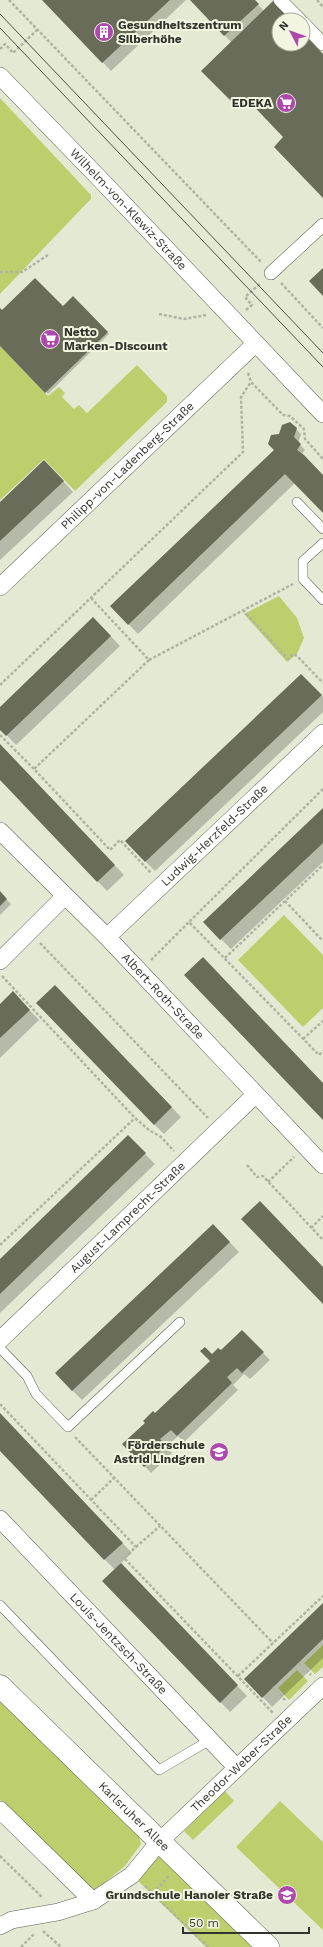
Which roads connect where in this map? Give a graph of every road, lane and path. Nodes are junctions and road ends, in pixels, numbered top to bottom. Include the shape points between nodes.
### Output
1 (8, 0) edge
2 (280, 0) edge
3 (317, 0) edge
4 (323, 6) edge
5 (292, 12) edge
6 (37, 30) junction
7 (311, 31) edge
8 (323, 44) edge
9 (0, 49) edge
10 (0, 76) edge
11 (323, 225) edge
12 (48, 255) dead end
13 (1, 272) edge
14 (271, 273) junction
15 (159, 314) dead end
16 (211, 314) dead end
17 (234, 321) junction
18 (323, 328) edge
19 (255, 344) junction
20 (239, 360) junction
21 (251, 382) junction
22 (323, 414) edge
23 (323, 459) edge
24 (297, 502) dead end
25 (323, 529) edge
26 (323, 543) edge
27 (303, 579) junction
28 (0, 587) edge
29 (91, 598) junction
30 (323, 600) edge
31 (243, 610) junction
32 (149, 660) junction
33 (323, 683) edge
34 (0, 685) edge
35 (323, 732) edge
36 (0, 735) edge
37 (34, 769) junction
38 (323, 789) edge
39 (0, 831) edge
40 (323, 865) edge
41 (162, 885) junction
42 (65, 896) junction
43 (285, 901) junction
44 (189, 922) junction
45 (30, 932) junction
46 (107, 938) junction
47 (323, 941) edge
48 (225, 958) junction
49 (146, 964) dead end
50 (0, 968) edge
51 (323, 1021) edge
52 (303, 1039) junction
53 (323, 1052) edge
54 (255, 1095) junction
55 (136, 1118) junction
56 (210, 1121) dead end
57 (305, 1147) junction
58 (176, 1154) dead end
59 (246, 1165) dead end
60 (323, 1165) edge
61 (268, 1182) junction
62 (323, 1216) edge
63 (312, 1228) junction
64 (323, 1240) edge
65 (0, 1246) edge
66 (180, 1322) dead end
67 (0, 1340) edge
68 (0, 1348) edge
69 (0, 1404) edge
70 (68, 1427) junction
71 (114, 1478) junction
72 (91, 1500) junction
73 (0, 1519) edge
74 (160, 1526) junction
75 (136, 1547) junction
76 (323, 1596) edge
77 (0, 1605) edge
78 (273, 1643) junction
79 (299, 1662) dead end
80 (305, 1669) dead end
81 (238, 1676) junction
82 (0, 1686) edge
83 (323, 1686) edge
84 (273, 1687) dead end
85 (279, 1694) dead end
86 (276, 1716) dead end
87 (210, 1740) junction
88 (237, 1768) junction
89 (0, 1810) edge
90 (160, 1841) junction
91 (0, 1856) edge
92 (132, 1875) junction
93 (94, 1901) junction
94 (58, 1912) junction
95 (0, 1926) edge
96 (40, 1928) dead end
97 (61, 1947) edge
98 (208, 1947) edge
99 (268, 1947) edge

1 - 6 path
2 - 5 street
3 - 4 path
6 - 9 path via 13,53 5,44
6 - 14 path
7 - 8 street
10 - 17 street, Wilhelm-von-Klewiz-Straße
11 - 14 street
12 - 13 path via 22,272
14 - 17 path via 245,298 252,305
14 - 18 path
15 - 16 path via 184,319
17 - 19 street, Wilhelm-von-Klewiz-Straße
19 - 20 street, Philipp-von-Ladenberg-Straße
19 - 22 street, Wilhelm-von-Klewiz-Straße
20 - 21 path via 247,369
20 - 28 street, Philipp-von-Ladenberg-Straße
21 - 23 path via 283,415 290,416 304,429 305,439
21 - 29 path via 241,397 243,452
24 - 25 lane
26 - 27 lane via 302,561
27 - 30 lane
27 - 31 path
29 - 32 path
29 - 34 path
31 - 32 path
31 - 33 path via 288,659 293,654 297,656
32 - 37 path
35 - 41 street, Ludwig-Herzfeld-Straße
36 - 37 path
37 - 41 path via 110,850 120,840
38 - 44 path
39 - 42 street, Albert-Roth-Straße
40 - 43 path
41 - 46 street, Ludwig-Herzfeld-Straße
42 - 45 street
42 - 46 street, Albert-Roth-Straße
43 - 47 path
43 - 48 path
44 - 48 path
44 - 49 path
45 - 50 street
45 - 56 path
46 - 54 street, Albert-Roth-Straße
48 - 52 path
50 - 55 path
51 - 52 path
52 - 53 path via 319,1055
54 - 57 street, Albert-Roth-Straße
54 - 67 street, August-Lamprecht-Straße
55 - 58 path via 161,1137
55 - 65 path
57 - 60 street, Albert-Roth-Straße
57 - 61 path
59 - 61 path
61 - 63 path
62 - 63 path
63 - 64 path
66 - 70 lane
68 - 70 lane via 27,1376 36,1394
69 - 72 path
70 - 71 path
71 - 72 path
71 - 74 path
72 - 75 path
73 - 87 street, Louis-Jentzsch-Straße
74 - 75 path
74 - 78 path
75 - 81 path via 124,1558
76 - 78 path
77 - 87 lane via 159,1770
78 - 81 path
79 - 80 path
81 - 86 path
82 - 90 street, Karlsruher Allee
83 - 88 street, Theodor-Weber-Straße
84 - 85 path
87 - 88 street, Louis-Jentzsch-Straße
88 - 90 street, Theodor-Weber-Straße
89 - 93 street
90 - 92 street, Theodor-Weber-Straße
90 - 99 street, Karlsruher Allee
91 - 94 path
92 - 93 street, Theodor-Weber-Straße
92 - 98 path
93 - 94 street, Theodor-Weber-Straße
94 - 95 street, Theodor-Weber-Straße via 12,1920
96 - 97 path

